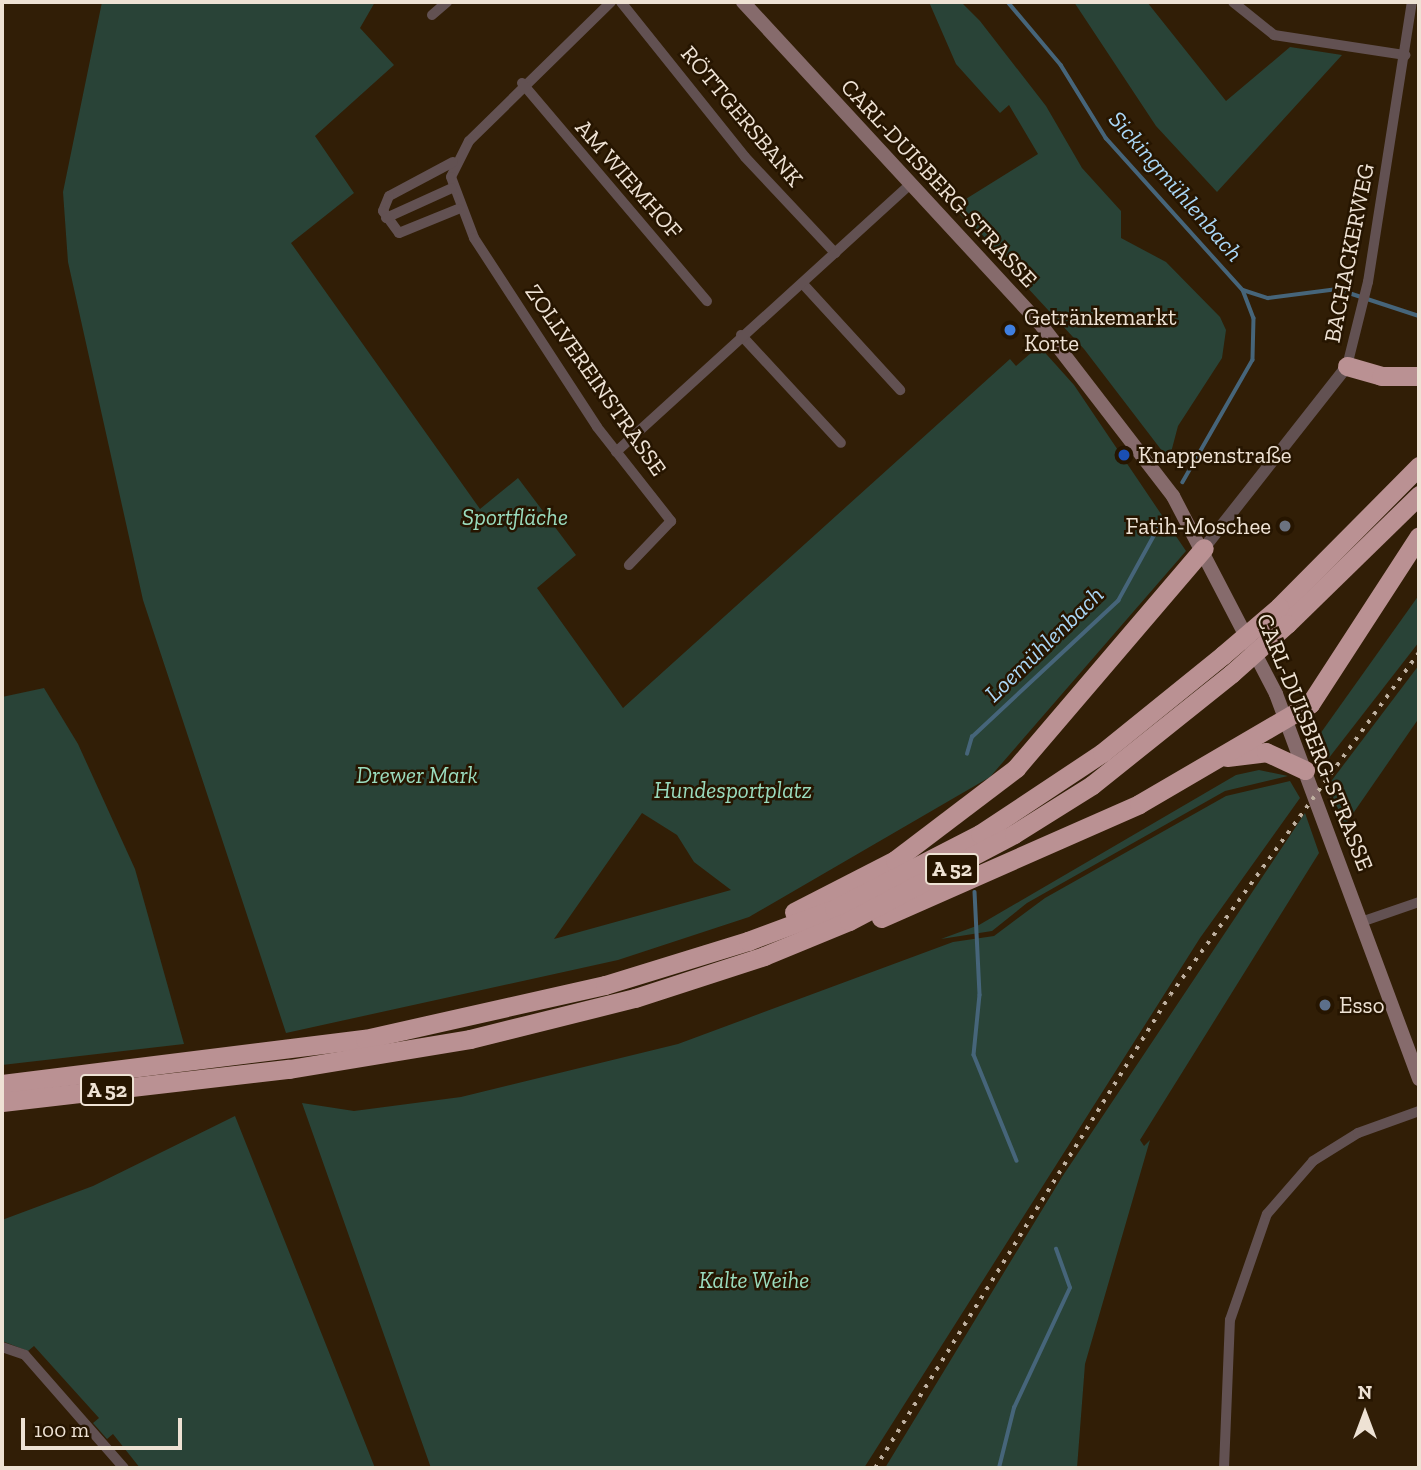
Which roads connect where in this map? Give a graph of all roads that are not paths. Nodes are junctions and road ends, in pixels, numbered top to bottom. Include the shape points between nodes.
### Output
1 (447, 2) edge
2 (611, 2) edge
3 (621, 2) edge
4 (743, 2) edge
5 (1233, 2) edge
6 (1412, 2) edge
7 (432, 15) dead end
8 (1405, 55) junction
9 (522, 83) junction
10 (453, 162) junction
11 (908, 186) junction
12 (452, 188) junction
13 (458, 209) junction
14 (386, 218) junction
15 (835, 253) junction
16 (803, 284) junction
17 (707, 301) dead end
18 (741, 335) junction
19 (1347, 366) junction
20 (1419, 376) edge
21 (900, 390) dead end
22 (841, 443) dead end
23 (616, 452) junction
24 (1419, 466) edge
25 (1419, 495) edge
26 (1419, 537) edge
27 (1205, 548) junction
28 (629, 565) dead end
29 (1283, 616) junction
30 (1286, 719) junction
31 (1223, 758) junction
32 (1306, 770) junction
33 (1419, 902) edge
34 (1361, 922) junction
35 (748, 942) junction
36 (635, 998) junction
37 (286, 1060) junction
38 (210, 1069) junction
39 (1419, 1079) edge
40 (2, 1084) edge
41 (2, 1102) edge
42 (1419, 1111) edge
43 (2, 1348) edge
44 (124, 1468) edge
45 (1224, 1468) edge

1 - 7 street
2 - 9 street
3 - 15 street, RÖTTGERSBANK via 745,157
4 - 11 main road, CARL-DUISBERG-STRASSE
5 - 8 street via 1274,35
6 - 8 street, BACHACKERWEG
8 - 19 street, BACHACKERWEG via 1362,316
9 - 10 street
9 - 17 street, AM WIEMHOF
10 - 12 street, ZOLLVEREINSTRASSE
10 - 14 street via 389,196
11 - 15 street
11 - 27 main road, CARL-DUISBERG-STRASSE via 1088,380
12 - 13 street, ZOLLVEREINSTRASSE
12 - 14 street
13 - 14 street via 407,232 393,230
13 - 23 street, ZOLLVEREINSTRASSE
15 - 16 street
16 - 18 street
16 - 21 street
18 - 22 street
18 - 23 street
19 - 20 highway via 1381,376
19 - 27 street, BACHACKERWEG
23 - 28 street, ZOLLVEREINSTRASSE via 671,521
24 - 29 highway, A 52
25 - 29 highway, A 52
26 - 30 highway via 1326,689
27 - 30 main road, CARL-DUISBERG-STRASSE
27 - 35 highway via 1016,768 895,860 767,924
29 - 35 highway, A 52, bridge via 1223,656 1102,753 980,834 834,909
29 - 36 highway, A 52, bridge via 1231,674 1092,785 932,880 764,956
30 - 31 highway
30 - 32 main road, CARL-DUISBERG-STRASSE
31 - 32 highway via 1266,752
31 - 36 highway via 1127,810 804,950 677,995
32 - 34 main road, CARL-DUISBERG-STRASSE
33 - 34 street
34 - 39 main road, CARL-DUISBERG-STRASSE
35 - 37 highway, A 52 via 480,1015
36 - 37 highway, A 52 via 470,1039
37 - 38 highway, A 52
38 - 40 highway, A 52
38 - 41 highway, A 52
42 - 45 street via 1358,1133 1313,1161 1266,1214 1230,1320
43 - 44 street via 25,1355

